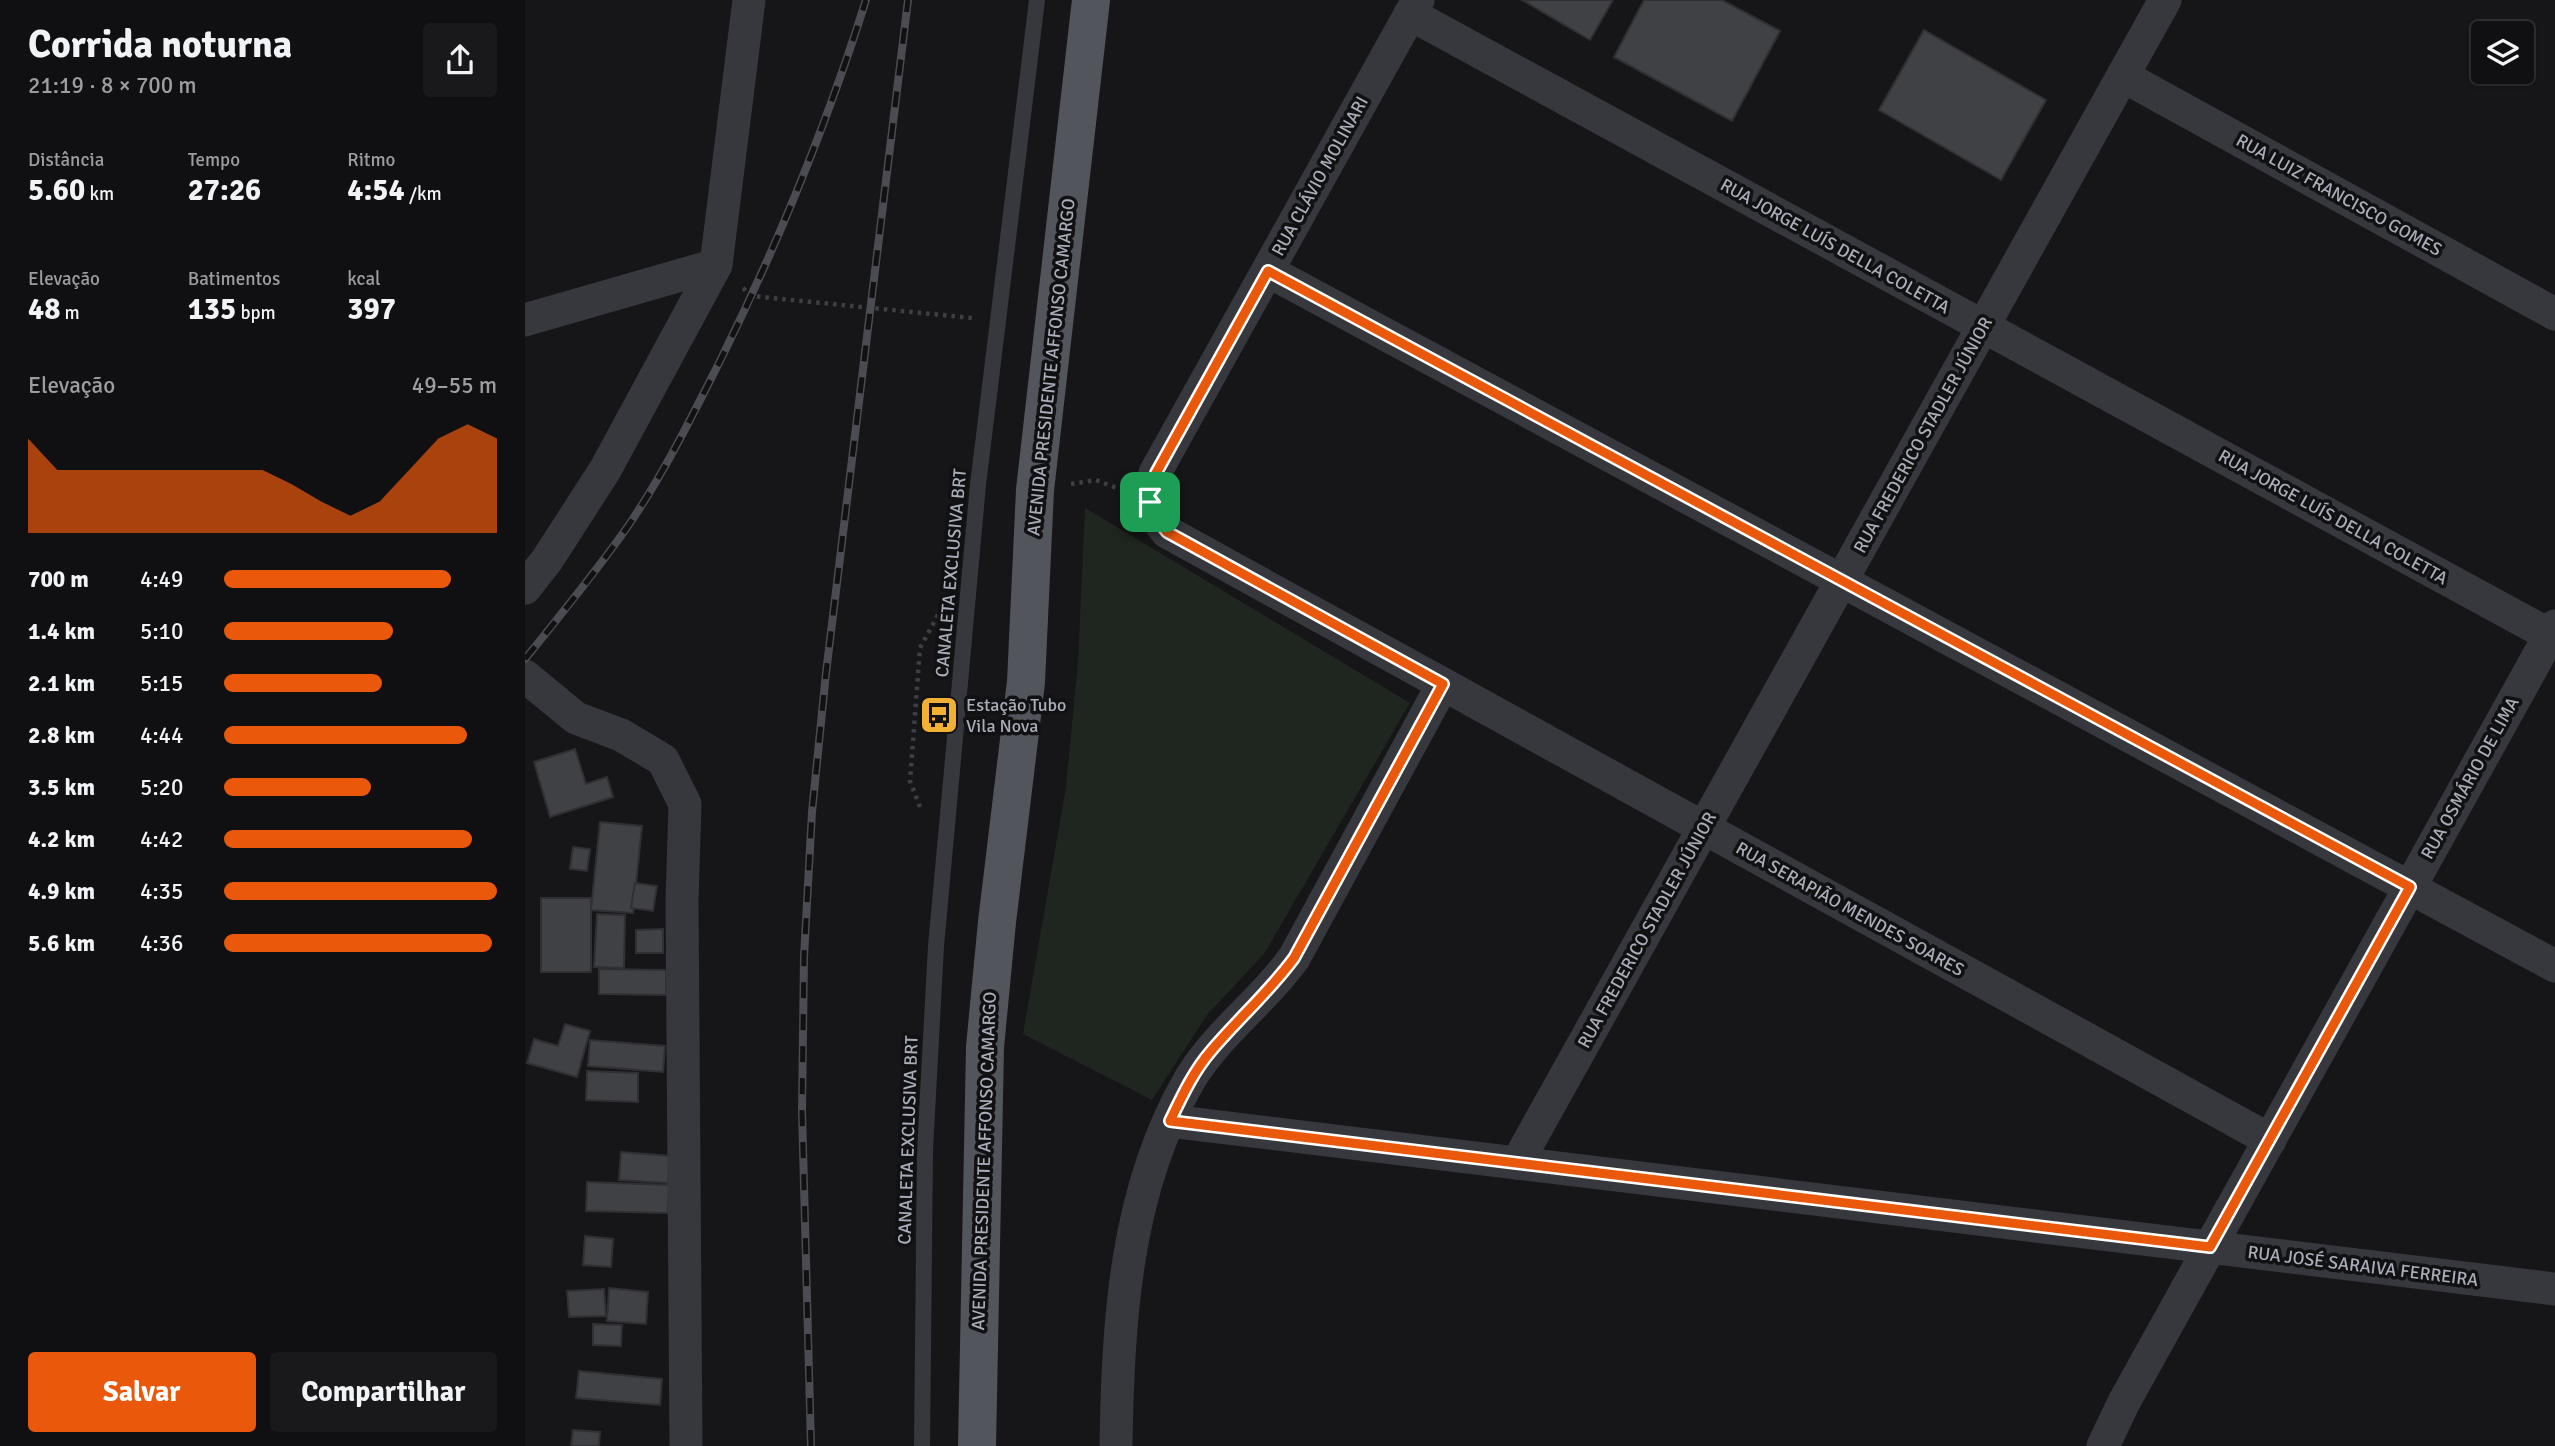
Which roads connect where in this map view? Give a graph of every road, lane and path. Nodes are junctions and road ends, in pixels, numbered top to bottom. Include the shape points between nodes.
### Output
1 (749, 0) edge
2 (1037, 0) edge
3 (1091, 0) edge
4 (2165, 0) edge
5 (1414, 7) edge
6 (2123, 76) junction
7 (716, 264) junction
8 (1268, 271) junction
9 (2555, 314) edge
10 (525, 320) edge
11 (998, 321) junction
12 (1984, 327) junction
13 (1035, 490) junction
14 (1150, 502) junction
15 (1842, 581) junction
16 (525, 588) edge
17 (2553, 633) edge
18 (525, 676) edge
19 (1443, 684) junction
20 (1704, 828) junction
21 (2410, 887) junction
22 (2555, 966) edge
23 (1170, 1121) junction
24 (2270, 1140) junction
25 (1517, 1163) junction
26 (2210, 1247) junction
27 (2555, 1289) edge
28 (686, 1446) edge
29 (922, 1446) edge
30 (977, 1446) edge
31 (1117, 1446) edge
32 (2103, 1446) edge

1 - 7 street
2 - 11 lane, CANALETA EXCLUSIVA BRT
3 - 13 main road, AVENIDA PRESIDENTE AFFONSO CAMARGO
4 - 6 street, RUA FREDERICO STADLER JÚNIOR
5 - 8 street, RUA CLÁVIO MOLINARI
5 - 12 street, RUA JORGE LUÍS DELLA COLETTA
6 - 9 street, RUA LUIZ FRANCISCO GOMES
6 - 12 street, RUA FREDERICO STADLER JÚNIOR
7 - 10 street
7 - 11 path via 752,296
7 - 16 street via 605,470
8 - 14 street, RUA CLÁVIO MOLINARI via 1156,473
8 - 15 street
11 - 29 lane, CANALETA EXCLUSIVA BRT via 978,485 929,1039
12 - 15 street, RUA FREDERICO STADLER JÚNIOR
12 - 17 street, RUA JORGE LUÍS DELLA COLETTA
13 - 14 path via 1096,480
13 - 30 main road, AVENIDA PRESIDENTE AFFONSO CAMARGO via 1026,682 985,1047
14 - 19 street, RUA SERAPIÃO MENDES SOARES via 1167,532
15 - 20 street, RUA FREDERICO STADLER JÚNIOR
15 - 21 street
17 - 21 street, RUA OSMÁRIO DE LIMA
18 - 28 street via 576,718 621,735 663,760 685,804
19 - 20 street, RUA SERAPIÃO MENDES SOARES
19 - 23 street via 1294,958 1212,1050
20 - 24 street, RUA SERAPIÃO MENDES SOARES
20 - 25 street, RUA FREDERICO STADLER JÚNIOR
21 - 22 street
21 - 24 street, RUA OSMÁRIO DE LIMA
23 - 25 street, RUA JOSÉ SARAIVA FERREIRA
23 - 31 street via 1149,1172 1122,1301
24 - 26 street, RUA OSMÁRIO DE LIMA
25 - 26 street, RUA JOSÉ SARAIVA FERREIRA
26 - 27 street, RUA JOSÉ SARAIVA FERREIRA
26 - 32 street, RUA OSMÁRIO DE LIMA

